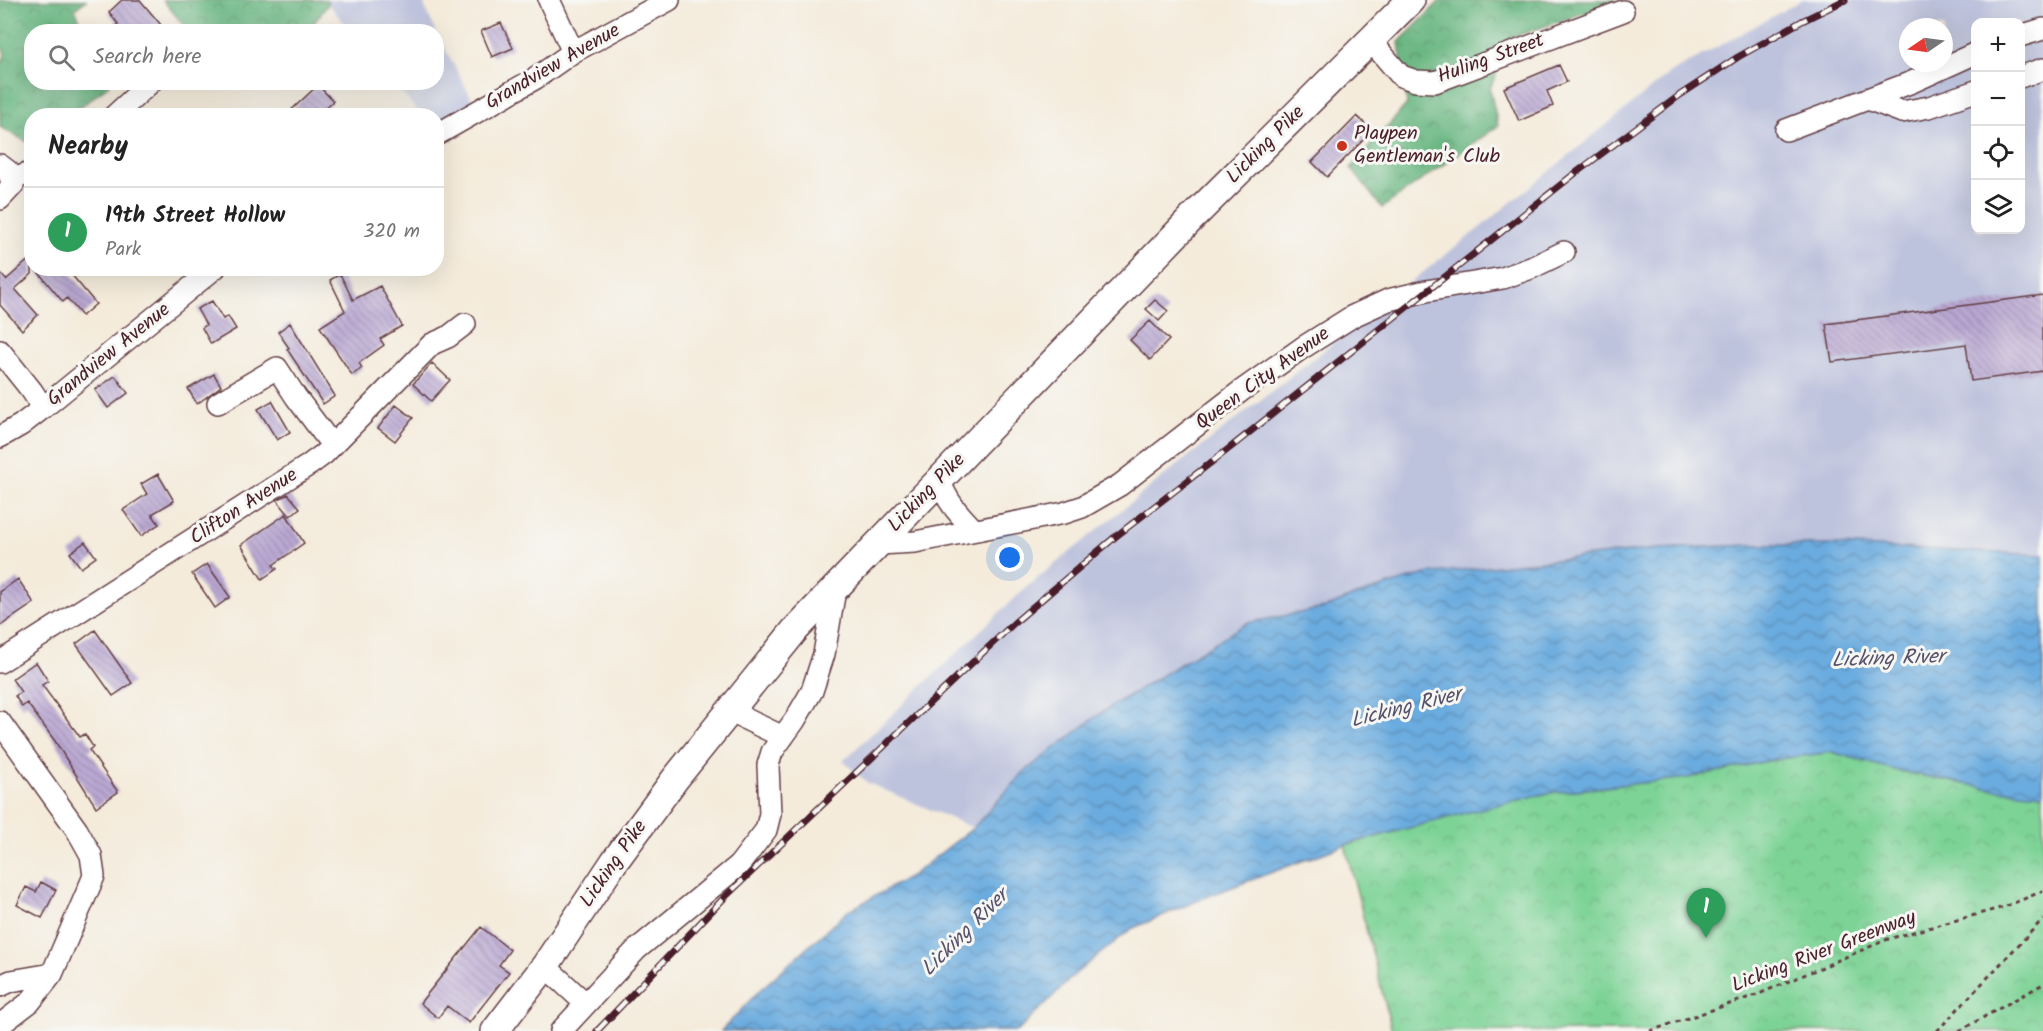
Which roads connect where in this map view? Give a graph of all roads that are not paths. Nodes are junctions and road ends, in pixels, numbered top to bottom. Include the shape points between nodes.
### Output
1 (549, 0) edge
2 (669, 0) edge
3 (1411, 0) edge
4 (1623, 11) dead end
5 (2043, 29) edge
6 (2025, 34) edge
7 (1371, 41) junction
8 (573, 52) junction
9 (1971, 55) edge
10 (2043, 69) edge
11 (2025, 75) edge
12 (142, 90) edge
13 (1971, 93) edge
14 (1868, 99) junction
15 (123, 108) edge
16 (444, 130) edge
17 (1785, 130) dead end
18 (6, 172) edge
19 (24, 172) edge
20 (0, 199) edge
21 (1564, 252) dead end
22 (205, 276) edge
23 (465, 324) dead end
24 (0, 351) edge
25 (218, 403) dead end
26 (43, 408) junction
27 (0, 437) edge
28 (332, 445) junction
29 (940, 481) junction
30 (974, 530) junction
31 (879, 544) junction
32 (835, 590) junction
33 (0, 662) edge
34 (729, 711) junction
35 (0, 722) edge
36 (783, 737) junction
37 (544, 966) junction
38 (51, 974) junction
39 (0, 986) edge
40 (586, 1004) junction
41 (0, 1025) edge
42 (495, 1031) edge
43 (561, 1031) edge

1 - 8 street
2 - 8 street, Grandview Avenue
3 - 7 main road, Licking Pike
4 - 7 street, Huling Street via 1435,82 1401,76
5 - 6 street
7 - 29 main road, Licking Pike via 1182,228
8 - 16 street, Grandview Avenue
9 - 14 street
10 - 11 street
12 - 15 street
13 - 14 street via 1902,112
14 - 17 street
18 - 19 street
18 - 20 street via 13,185
21 - 30 street, Queen City Avenue via 1503,278 1378,303 1302,348 1120,485 1082,507
22 - 26 street, Grandview Avenue
23 - 28 street, Clifton Avenue via 432,344
24 - 26 street
25 - 28 street via 277,368
26 - 27 street, Grandview Avenue
28 - 33 street, Clifton Avenue via 242,509
29 - 30 street via 953,510
29 - 31 main road, Licking Pike
30 - 31 street, Queen City Avenue via 915,542
31 - 32 main road, Licking Pike
32 - 34 main road, Licking Pike via 795,630
32 - 36 street via 824,654 812,690
34 - 36 street
34 - 37 main road, Licking Pike via 614,862
35 - 38 street via 91,855 94,876
36 - 40 street via 768,765 771,814 754,848 740,865 636,950
37 - 40 street
37 - 42 main road, Licking Pike
38 - 39 street
38 - 41 street via 30,1002
40 - 43 street

